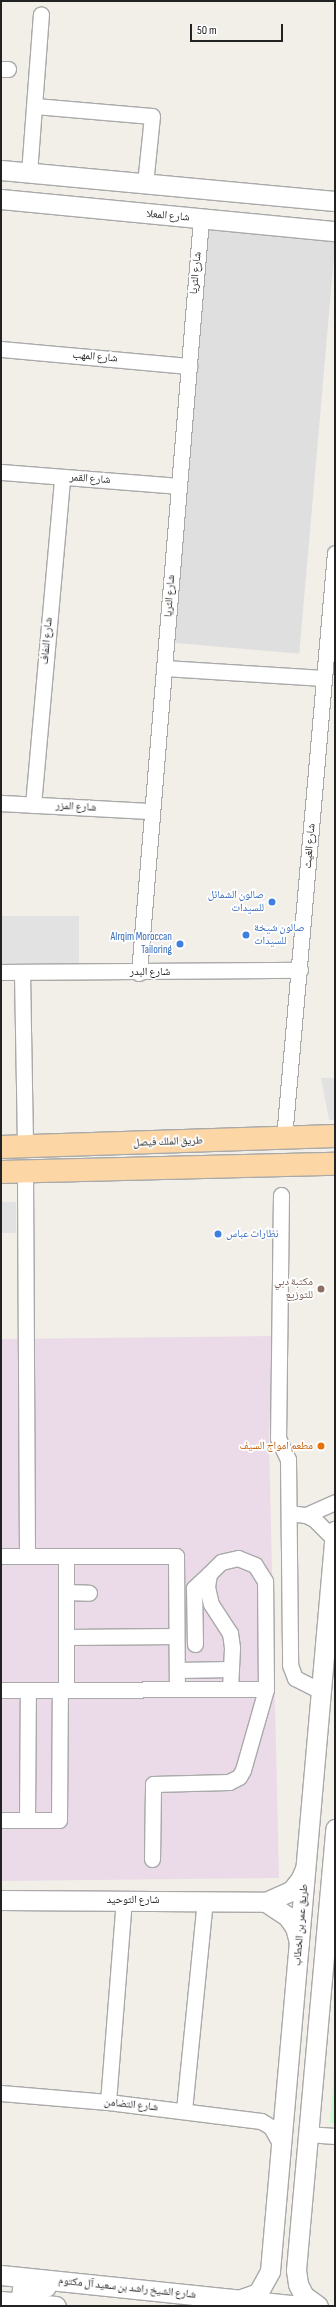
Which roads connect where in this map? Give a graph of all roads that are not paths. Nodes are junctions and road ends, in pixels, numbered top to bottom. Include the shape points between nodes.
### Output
1 (40, 14) dead end
2 (34, 106) junction
3 (1, 170) edge
4 (29, 173) junction
5 (145, 184) junction
6 (1, 199) edge
7 (335, 201) edge
8 (201, 219) junction
9 (335, 231) edge
10 (1, 349) edge
11 (189, 366) junction
12 (1, 472) edge
13 (62, 477) junction
14 (178, 486) junction
15 (335, 553) edge
16 (334, 578) edge
17 (164, 668) junction
18 (324, 678) junction
19 (1, 804) edge
20 (33, 805) junction
21 (151, 811) junction
22 (300, 970) junction
23 (1, 972) edge
24 (22, 972) junction
25 (139, 973) junction
26 (335, 1136) edge
27 (284, 1138) junction
28 (24, 1146) junction
29 (1, 1147) edge
30 (335, 1164) edge
31 (1, 1172) edge
32 (25, 1173) junction
33 (281, 1195) dead end
34 (335, 1502) edge
35 (288, 1513) junction
36 (306, 1515) junction
37 (335, 1535) edge
38 (1, 1556) edge
39 (27, 1556) junction
40 (66, 1556) junction
41 (209, 1574) junction
42 (66, 1592) junction
43 (89, 1593) dead end
44 (66, 1636) junction
45 (176, 1636) junction
46 (195, 1644) dead end
47 (231, 1669) junction
48 (177, 1670) junction
49 (177, 1689) junction
50 (230, 1689) junction
51 (266, 1689) junction
52 (1, 1690) edge
53 (28, 1690) junction
54 (63, 1690) junction
55 (322, 1692) junction
56 (1, 1820) edge
57 (27, 1820) junction
58 (335, 1829) edge
59 (152, 1859) dead end
60 (307, 1863) junction
61 (332, 1881) edge
62 (1, 1900) edge
63 (124, 1900) junction
64 (205, 1900) junction
65 (266, 1902) junction
66 (299, 1945) junction
67 (290, 2049) junction
68 (314, 2054) junction
69 (1, 2093) edge
70 (108, 2102) junction
71 (285, 2107) junction
72 (184, 2110) junction
73 (261, 2121) junction
74 (307, 2134) junction
75 (335, 2136) edge
76 (281, 2145) junction
77 (1, 2275) edge
78 (171, 2291) junction
79 (1, 2301) edge
80 (236, 2301) junction
81 (27, 2303) junction
82 (56, 2306) edge
83 (300, 2306) edge
84 (318, 2306) edge

1 - 2 street
2 - 4 street
2 - 5 street via 152,116
3 - 4 street
4 - 5 street
5 - 7 street
6 - 8 street, شارع المعلا
8 - 9 street, شارع المعلا
8 - 11 street, شارع الثريا
10 - 11 street, شارع المهب
11 - 14 street, شارع الثريا
12 - 13 street, شارع القمر
13 - 14 street, شارع القمر
13 - 20 street, شارع النفاف
14 - 17 street, شارع الثريا
15 - 16 street, شارع الغيث
16 - 18 street, شارع الغيث
17 - 18 street
17 - 21 street, شارع الثريا
18 - 22 street, شارع الغيث
19 - 20 street, شارع المزر
20 - 21 street, شارع المزر
21 - 25 street, شارع الثريا
22 - 25 street, شارع البدر
22 - 27 street, شارع الغيث
23 - 24 street, شارع البدر
24 - 25 street, شارع البدر
24 - 28 street
26 - 27 main road, طريق الملك فيصل
27 - 28 main road, طريق الملك فيصل
28 - 29 main road, طريق الملك فيصل
30 - 32 main road
31 - 32 main road
32 - 39 street
33 - 35 street via 278,1438 288,1459
34 - 36 street
35 - 36 street
35 - 55 street via 291,1670 299,1681
36 - 37 street
37 - 55 street, طريق عمر بن الخطاب
38 - 39 street
39 - 40 street
40 - 42 street
40 - 45 street via 176,1556
41 - 46 street via 194,1588
41 - 47 street via 207,1587 211,1604 230,1633
41 - 51 street via 221,1562 238,1558 255,1566 266,1581
42 - 43 street
42 - 44 street
44 - 45 street
44 - 54 street
45 - 48 street
47 - 48 street
47 - 50 street
48 - 49 street
49 - 50 street
49 - 54 street
50 - 51 street
51 - 59 street via 239,1777 217,1783 153,1784
52 - 53 street
53 - 54 street
53 - 57 street
54 - 57 street via 59,1820
55 - 60 street, طريق عمر بن الخطاب
56 - 57 street
58 - 61 street
60 - 65 street, شارع التوحيد via 300,1880 291,1891
60 - 66 street, طريق عمر بن الخطاب
61 - 68 street
62 - 63 street, شارع التوحيد
63 - 64 street, شارع التوحيد
63 - 70 street
64 - 65 street, شارع التوحيد
64 - 72 street
65 - 66 street via 287,1916 295,1927
66 - 67 street, طريق عمر بن الخطاب
67 - 68 street via 293,2057 302,2062
67 - 71 street, طريق عمر بن الخطاب
68 - 74 street
69 - 70 street, شارع التضامن
70 - 72 street, شارع التضامن
71 - 73 street
71 - 76 street, طريق عمر بن الخطاب
72 - 73 street, شارع التضامن
73 - 76 street via 271,2127
74 - 75 street
74 - 84 street via 296,2270 298,2284 304,2296
76 - 80 street, طريق عمر بن الخطاب via 270,2271 258,2293
77 - 78 street, شارع الشيخ راشد بن سعيد آل مكتوم
78 - 80 street, شارع الشيخ راشد بن سعيد آل مكتوم
78 - 81 street via 101,2291 28,2285 22,2289 21,2296
79 - 81 street
80 - 83 street, شارع الشيخ راشد بن سعيد آل مكتوم
81 - 82 street

